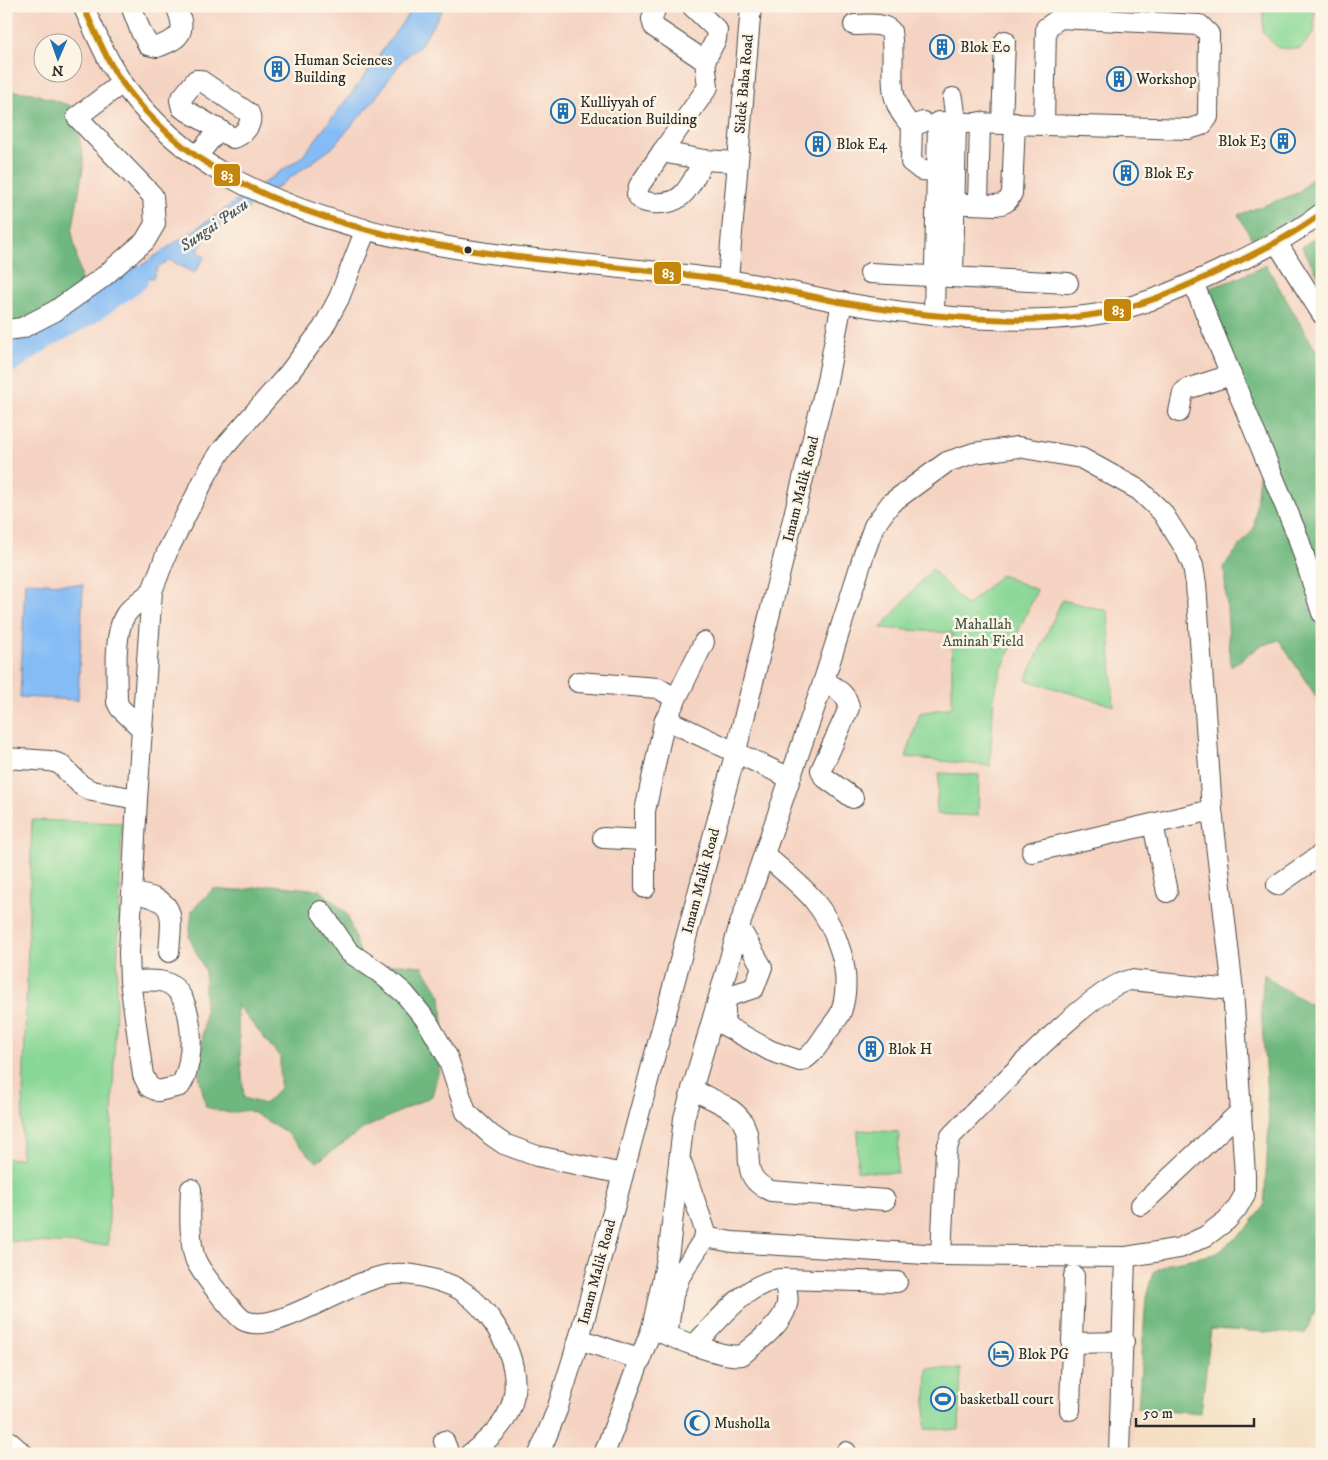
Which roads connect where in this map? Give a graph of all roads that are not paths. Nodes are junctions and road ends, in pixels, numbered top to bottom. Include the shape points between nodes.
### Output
1 (83, 6) edge
2 (131, 6) edge
3 (176, 6) edge
4 (656, 6) edge
5 (692, 6) edge
6 (751, 6) edge
7 (1060, 12) edge
8 (854, 25) dead end
9 (1005, 42) dead end
10 (705, 61) junction
11 (122, 83) junction
12 (953, 98) dead end
13 (947, 122) junction
14 (980, 122) junction
15 (1008, 123) junction
16 (1044, 124) junction
17 (912, 126) junction
18 (219, 129) dead end
19 (662, 152) junction
20 (197, 156) junction
21 (704, 160) junction
22 (737, 162) junction
23 (937, 171) junction
24 (945, 203) junction
25 (978, 204) junction
26 (1322, 213) edge
27 (366, 229) junction
28 (1277, 243) junction
29 (870, 273) dead end
30 (944, 276) junction
31 (728, 280) junction
32 (1068, 282) dead end
33 (1194, 284) junction
34 (842, 302) junction
35 (934, 314) junction
36 (1322, 314) edge
37 (6, 330) edge
38 (1231, 375) junction
39 (1179, 412) dead end
40 (152, 591) junction
41 (1322, 613) edge
42 (704, 642) dead end
43 (824, 680) junction
44 (578, 682) dead end
45 (676, 699) junction
46 (665, 719) junction
47 (143, 730) junction
48 (736, 751) junction
49 (6, 758) edge
50 (790, 778) junction
51 (854, 798) dead end
52 (137, 799) junction
53 (1212, 810) junction
54 (1153, 824) junction
55 (603, 838) dead end
56 (645, 840) junction
57 (1032, 852) dead end
58 (764, 854) junction
59 (1322, 854) edge
60 (1277, 885) dead end
61 (645, 888) dead end
62 (1168, 892) dead end
63 (133, 893) junction
64 (321, 910) dead end
65 (739, 927) junction
66 (169, 952) dead end
67 (130, 981) junction
68 (1233, 990) junction
69 (721, 1023) junction
70 (692, 1089) junction
71 (1240, 1112) junction
72 (679, 1153) junction
73 (623, 1174) junction
74 (191, 1189) dead end
75 (885, 1200) dead end
76 (1141, 1205) dead end
77 (705, 1237) junction
78 (941, 1255) junction
79 (1125, 1257) junction
80 (1074, 1276) dead end
81 (781, 1279) junction
82 (897, 1282) dead end
83 (660, 1332) junction
84 (579, 1339) junction
85 (1124, 1342) junction
86 (1072, 1343) junction
87 (695, 1344) junction
88 (641, 1360) junction
89 (1070, 1410) dead end
90 (6, 1439) edge
91 (23, 1454) edge
92 (470, 1454) edge
93 (539, 1454) edge
94 (604, 1454) edge
95 (1118, 1454) edge

1 - 11 street
2 - 3 street via 148,45 157,48 178,38 182,30
4 - 10 street via 652,19 654,27
5 - 10 street, Sidek Baba Road via 717,30 716,40
6 - 22 street, Sidek Baba Road
7 - 16 street via 1046,28
7 - 16 street via 1200,25 1209,34 1208,117 1202,126 1189,129
8 - 17 street via 887,26 891,31 895,104
9 - 15 street
10 - 19 street via 708,87
11 - 20 street via 157,124
11 - 37 street via 77,116 153,196 155,224 144,241 102,278 55,311 22,328
12 - 13 street
13 - 14 street
13 - 17 street via 920,121
13 - 23 street
13 - 24 street
14 - 15 street
14 - 25 street
15 - 16 street
15 - 25 street via 1012,193 1004,204
17 - 23 street via 911,162 921,170
18 - 20 street
19 - 21 street
19 - 21 street via 639,186 639,199 646,203 676,202
20 - 27 street via 270,197
21 - 22 street
22 - 31 street, Sidek Baba Road
23 - 24 street
24 - 25 street
24 - 30 street
26 - 28 street
27 - 31 street via 467,250
27 - 40 street via 339,298 323,328 289,373 221,451 168,550
28 - 33 street
28 - 36 street
29 - 30 street
30 - 32 street
30 - 35 street
31 - 34 street
33 - 35 street via 1144,304 1089,315 1036,320
33 - 38 street
34 - 35 street
34 - 48 street, Imam Malik Road via 827,381
38 - 39 street via 1187,389
38 - 41 street via 1298,537
40 - 47 street
40 - 47 street via 127,613 120,623 118,639 117,702
42 - 45 street
43 - 50 street
43 - 51 street via 843,694 857,712 821,770 824,777
43 - 53 street via 874,526 891,503 947,462 974,453 1018,447 1081,458 1139,490 1162,512 1193,566
44 - 45 street via 658,688
45 - 46 street
46 - 48 street
46 - 56 street via 645,811
47 - 52 street
48 - 50 street
48 - 73 street, Imam Malik Road
49 - 52 street via 60,764 82,786 92,791
50 - 58 street
52 - 63 street
53 - 54 street
53 - 68 street
54 - 57 street
54 - 62 street
55 - 56 street
56 - 61 street
58 - 65 street
58 - 69 street via 811,897 829,922 846,978 841,1013 817,1046 805,1060 800,1061 770,1051
59 - 60 street
63 - 66 street via 163,901 170,912
63 - 67 street
64 - 73 street via 349,952 404,993 427,1022 447,1056 466,1112 491,1135 504,1144 537,1156
65 - 69 street
65 - 69 street via 762,967 754,988 729,996
67 - 67 street via 143,1075 149,1087 158,1091 180,1086 187,1077 191,1058 188,1012 181,994 165,982
68 - 71 street
68 - 78 street via 1120,981 1082,1009 951,1136 946,1151
69 - 70 street
70 - 72 street
70 - 75 street via 740,1119 748,1132 752,1176 761,1186 771,1191
71 - 76 street
71 - 79 street via 1246,1175 1245,1194 1237,1208 1206,1236 1180,1248
72 - 77 street
72 - 83 street
73 - 84 street, Imam Malik Road
74 - 92 street via 190,1217 196,1260 216,1291 243,1320 259,1324 278,1320 362,1282 402,1273 464,1291 486,1311 514,1366 514,1387 505,1420
77 - 78 street via 732,1242
77 - 83 street via 680,1276
78 - 79 street
79 - 85 street
80 - 86 street
81 - 82 street
81 - 87 street via 767,1280 749,1292
81 - 87 street via 788,1296 782,1320 742,1355 722,1354
83 - 87 street
83 - 88 street
84 - 88 street
84 - 93 street, Imam Malik Road via 557,1410
85 - 86 street
85 - 95 street
86 - 89 street
88 - 94 street
90 - 91 street

